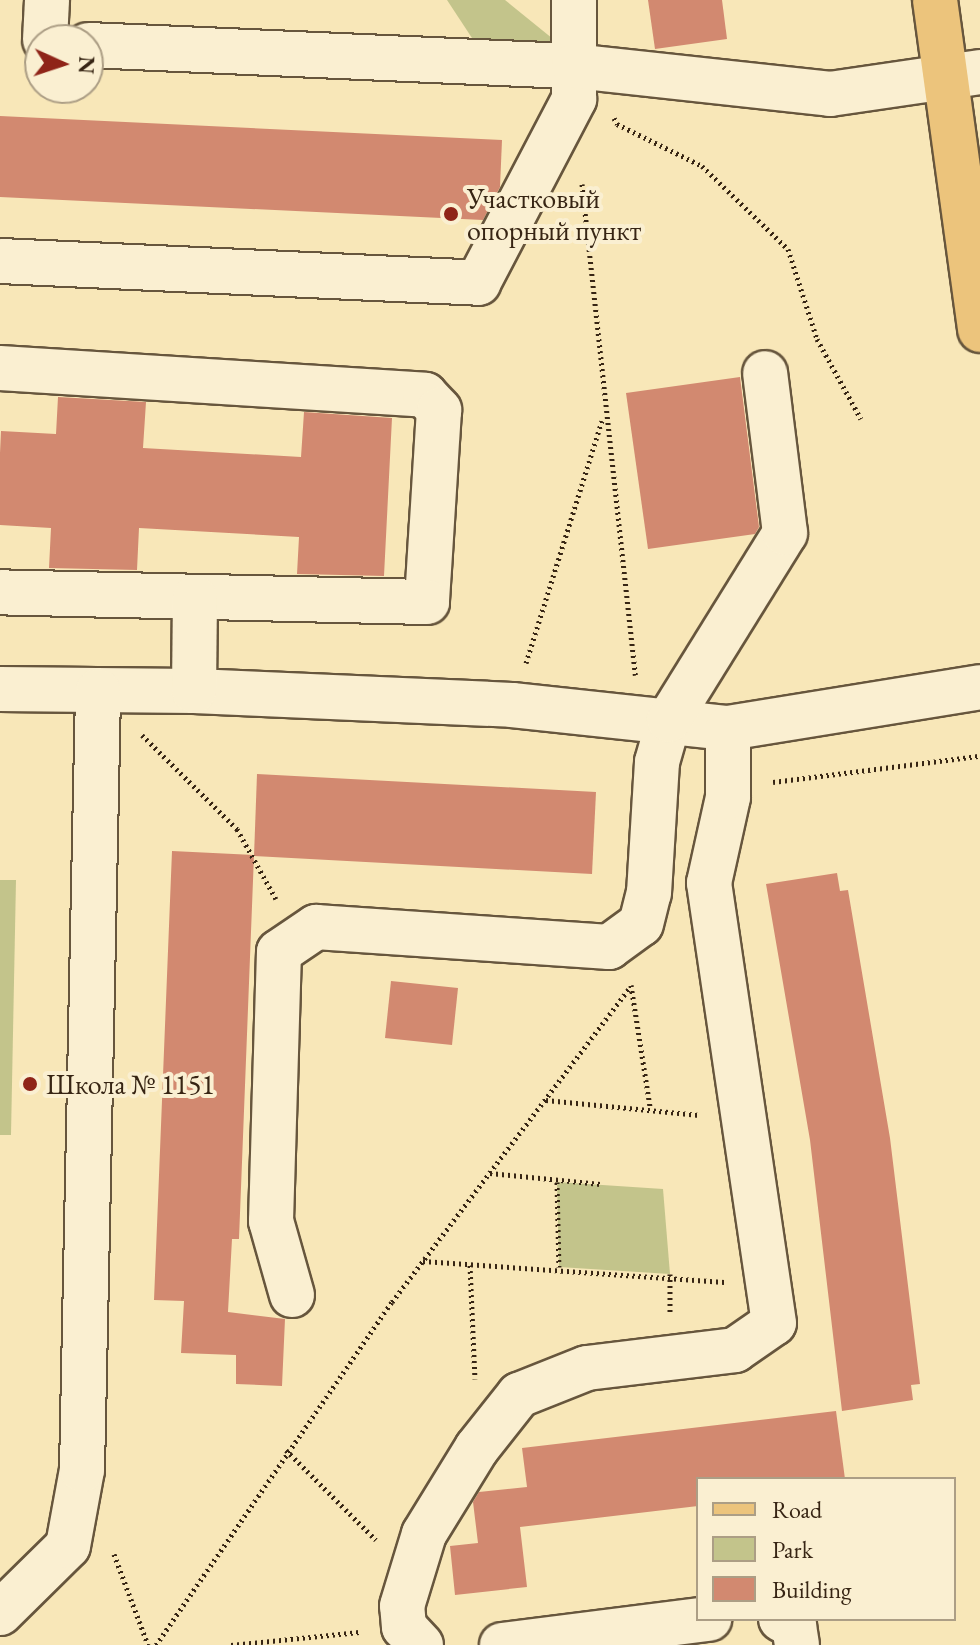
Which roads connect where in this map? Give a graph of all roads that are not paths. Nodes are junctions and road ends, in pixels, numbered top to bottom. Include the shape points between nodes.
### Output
1 (47, 0) edge
2 (574, 0) edge
3 (935, 0) edge
4 (46, 24) edge
5 (104, 46) edge
6 (583, 67) junction
7 (963, 74) edge
8 (0, 261) edge
9 (980, 330) edge
10 (0, 368) edge
11 (765, 373) dead end
12 (0, 592) edge
13 (195, 598) junction
14 (980, 687) edge
15 (0, 689) edge
16 (98, 691) junction
17 (194, 691) junction
18 (654, 719) junction
19 (728, 728) junction
20 (292, 1295) dead end
21 (0, 1613) edge
22 (696, 1621) edge
23 (785, 1621) edge
24 (412, 1636) edge
25 (502, 1645) edge
26 (797, 1645) edge

1 - 4 lane
2 - 6 lane
3 - 7 main road
5 - 6 lane
6 - 7 lane via 830,94
6 - 8 lane via 574,99 478,283
7 - 9 main road
10 - 13 lane via 425,395 439,410 427,602
11 - 18 lane via 785,533
12 - 13 lane
13 - 17 lane
14 - 19 lane
15 - 16 lane
16 - 17 lane
16 - 21 lane via 82,1470 68,1546
17 - 18 lane via 512,705
18 - 19 lane
18 - 20 lane via 657,762 646,903 641,924 609,947 316,927 279,952 271,1221
19 - 24 lane via 728,797 709,883 774,1323 735,1350 587,1368 519,1395 477,1448 424,1534 402,1606
22 - 25 lane
23 - 26 lane via 794,1626

